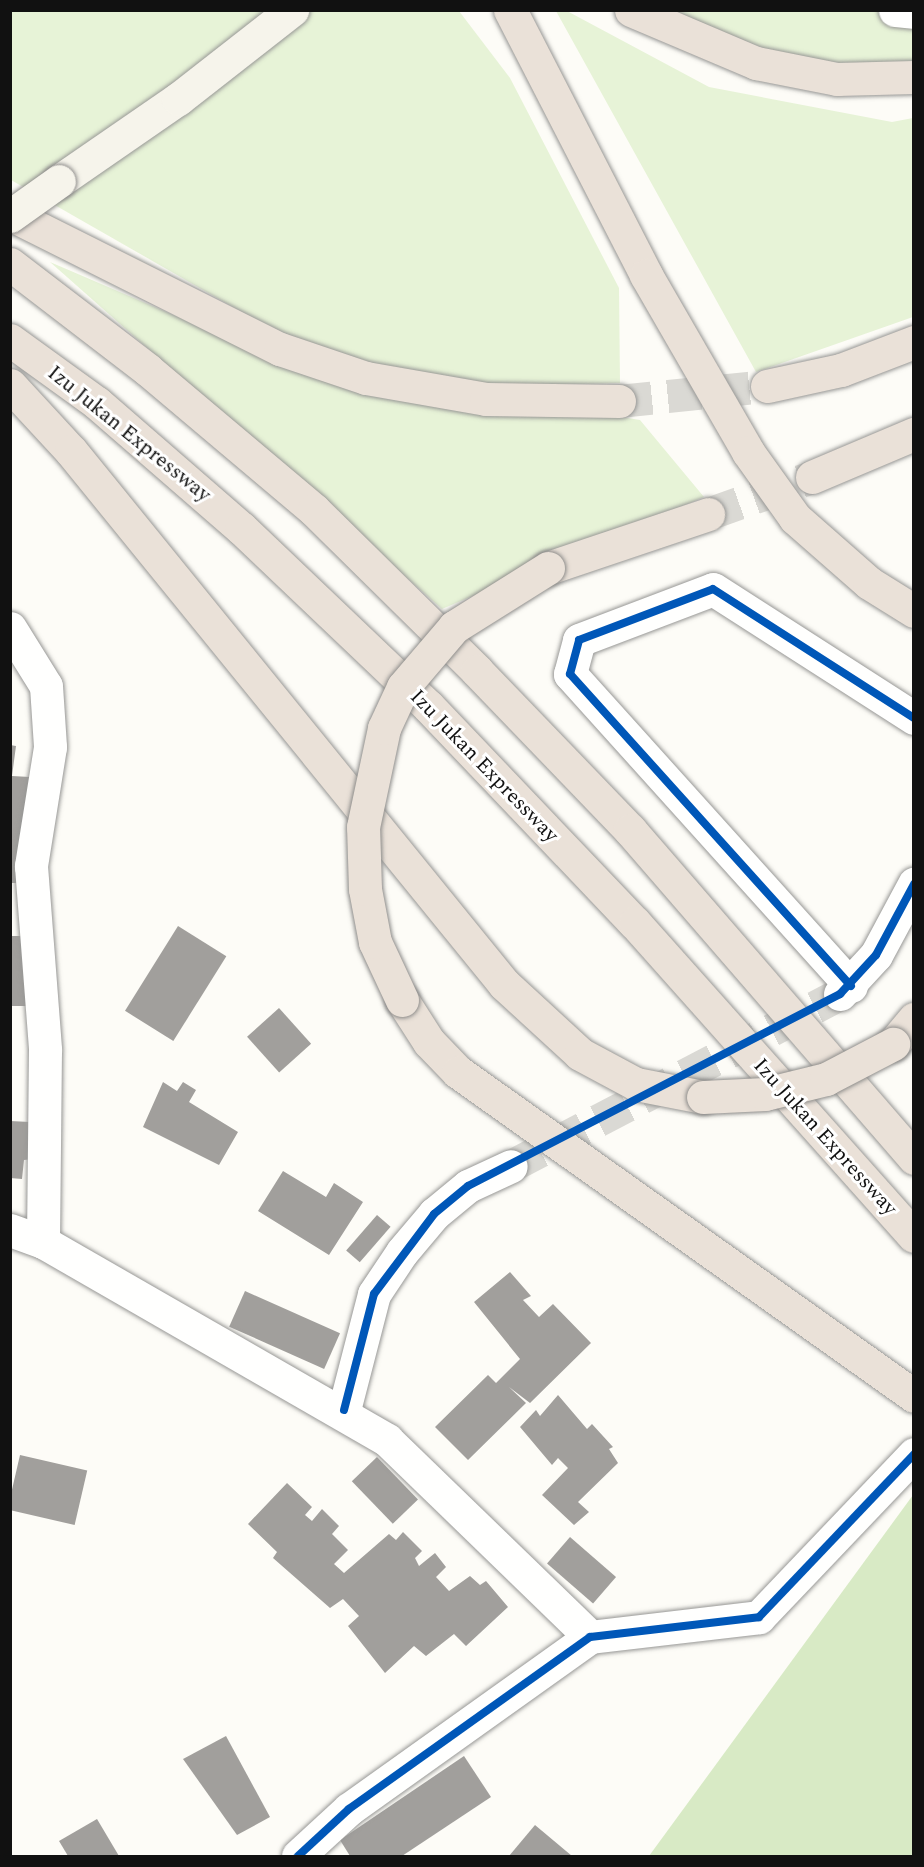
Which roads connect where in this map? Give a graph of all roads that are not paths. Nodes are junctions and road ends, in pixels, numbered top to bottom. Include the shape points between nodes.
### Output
1 (292, 10) edge
2 (510, 10) edge
3 (632, 10) edge
4 (895, 10) edge
5 (914, 12) edge
6 (914, 77) edge
7 (10, 215) edge
8 (10, 264) edge
9 (10, 340) edge
10 (914, 342) edge
11 (10, 386) edge
12 (767, 386) tunnel mouth
13 (619, 401) tunnel mouth
14 (914, 435) edge
15 (812, 477) tunnel mouth
16 (708, 514) tunnel mouth
17 (914, 610) edge
18 (10, 628) edge
19 (914, 718) edge
20 (914, 884) edge
21 (914, 1019) edge
22 (914, 1158) edge
23 (511, 1166) tunnel mouth
24 (10, 1230) edge
25 (914, 1236) edge
26 (43, 1242) junction
27 (907, 1391) edge
28 (344, 1410) junction
29 (914, 1454) edge
30 (590, 1637) junction
31 (298, 1857) edge

1 - 7 street, bridge via 178,99
2 - 17 highway via 646,275 748,452 795,518 869,583
3 - 6 highway via 756,63 837,79
4 - 5 street
7 - 13 highway via 280,349 366,378 486,399
8 - 22 highway via 148,370 314,510 461,655 630,830
9 - 25 highway, Izu Jukan Expressway via 97,403 241,528 428,706 635,923
10 - 12 highway via 841,370
11 - 21 highway, bridge via 71,451 504,984 580,1053 636,1084 703,1097 765,1094 826,1079 893,1044
14 - 15 highway
16 - 27 highway, bridge via 548,568 454,627 403,687 384,728 363,827 365,889 375,942 402,1000 429,1042 458,1072
18 - 26 street via 46,686 50,747 31,866 45,1050
19 - 20 street via 714,589 579,640 570,674 846,990 876,955
23 - 28 street via 468,1186 434,1214 402,1252 374,1294
24 - 26 street
26 - 28 street
28 - 30 street via 387,1440
29 - 30 street via 759,1617
30 - 31 street via 349,1809

